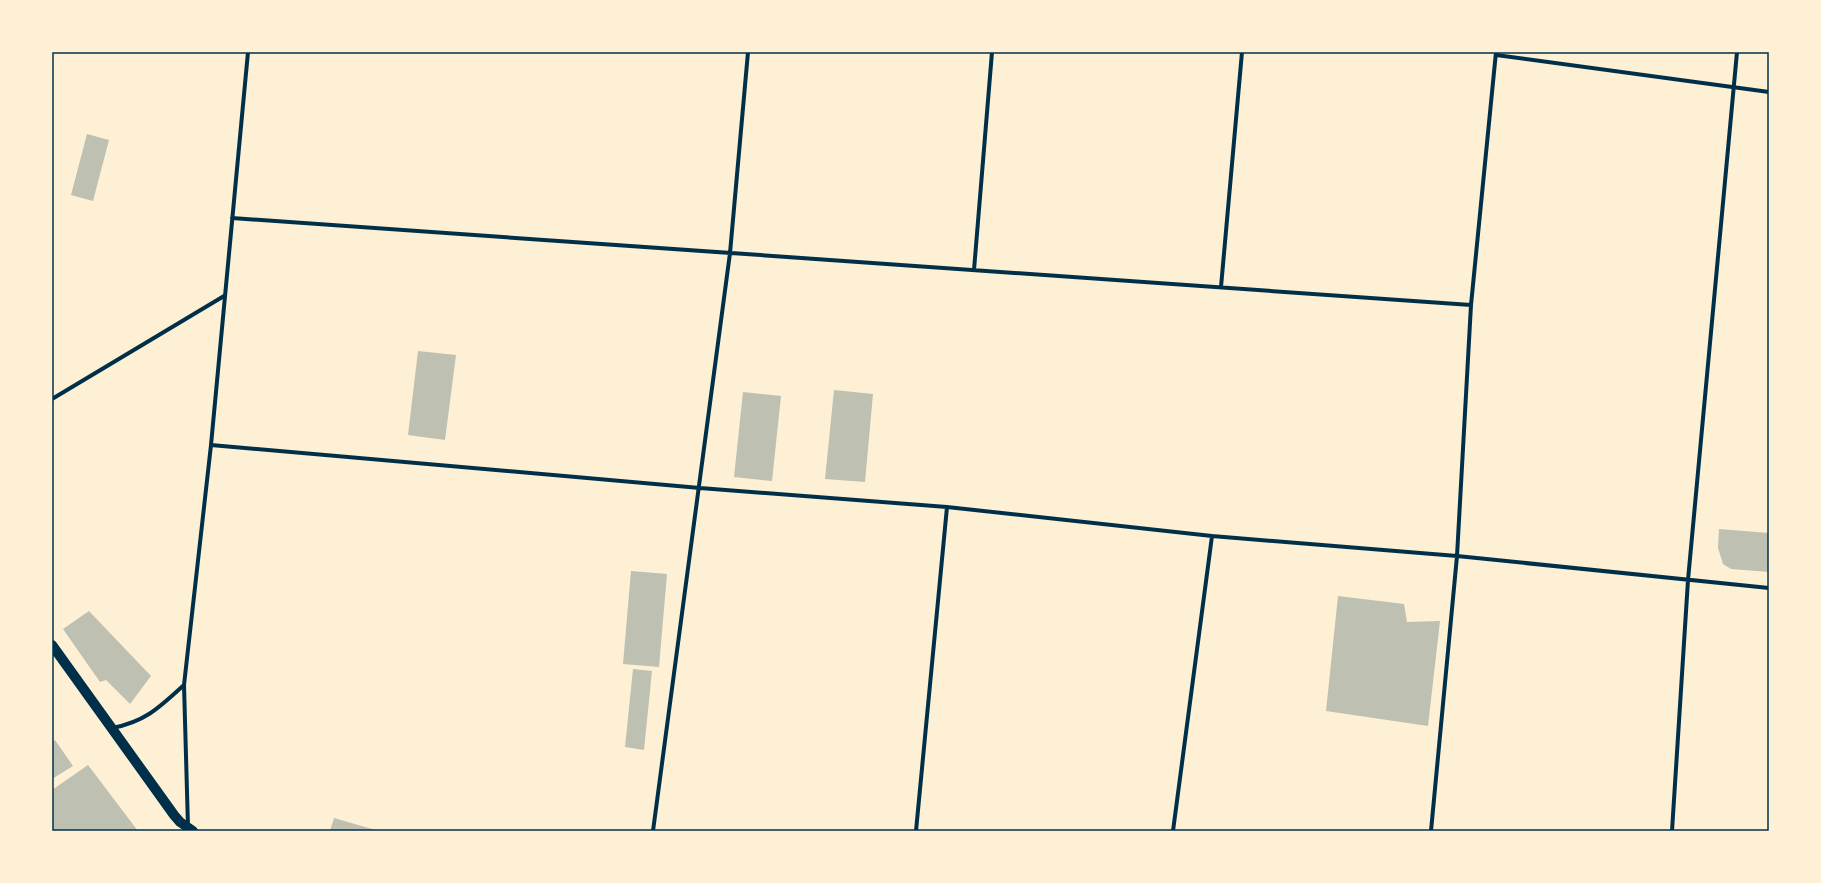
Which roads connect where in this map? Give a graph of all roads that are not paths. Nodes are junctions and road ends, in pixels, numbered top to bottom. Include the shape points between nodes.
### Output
1 (248, 52) edge
2 (748, 52) edge
3 (992, 52) edge
4 (1242, 52) edge
5 (1737, 52) edge
6 (1496, 54) edge
7 (1733, 87) junction
8 (1769, 92) edge
9 (232, 218) junction
10 (730, 253) junction
11 (974, 270) junction
12 (1221, 287) junction
13 (224, 296) junction
14 (1471, 305) junction
15 (52, 399) edge
16 (211, 445) junction
17 (700, 488) junction
18 (947, 507) junction
19 (1212, 536) junction
20 (1457, 556) junction
21 (1688, 580) junction
22 (1769, 588) edge
23 (52, 645) edge
24 (184, 685) junction
25 (112, 728) junction
26 (189, 830) edge
27 (653, 831) edge
28 (916, 831) edge
29 (1173, 831) edge
30 (1431, 831) edge
31 (1672, 831) edge

1 - 9 street
2 - 10 street
3 - 11 street
4 - 12 street
5 - 7 street
6 - 7 street
6 - 14 street
7 - 8 street
7 - 21 street
9 - 10 street
9 - 13 street
10 - 11 street
10 - 17 street
11 - 12 street
12 - 14 street
13 - 15 street
13 - 16 street
14 - 20 street
16 - 17 street
16 - 24 street
17 - 18 street
17 - 27 street
18 - 19 street
18 - 28 street
19 - 20 street
19 - 29 street
20 - 21 street
20 - 30 street
21 - 22 street
21 - 31 street
23 - 25 main road
24 - 25 street via 142,720
24 - 26 street
25 - 26 main road via 174,815

